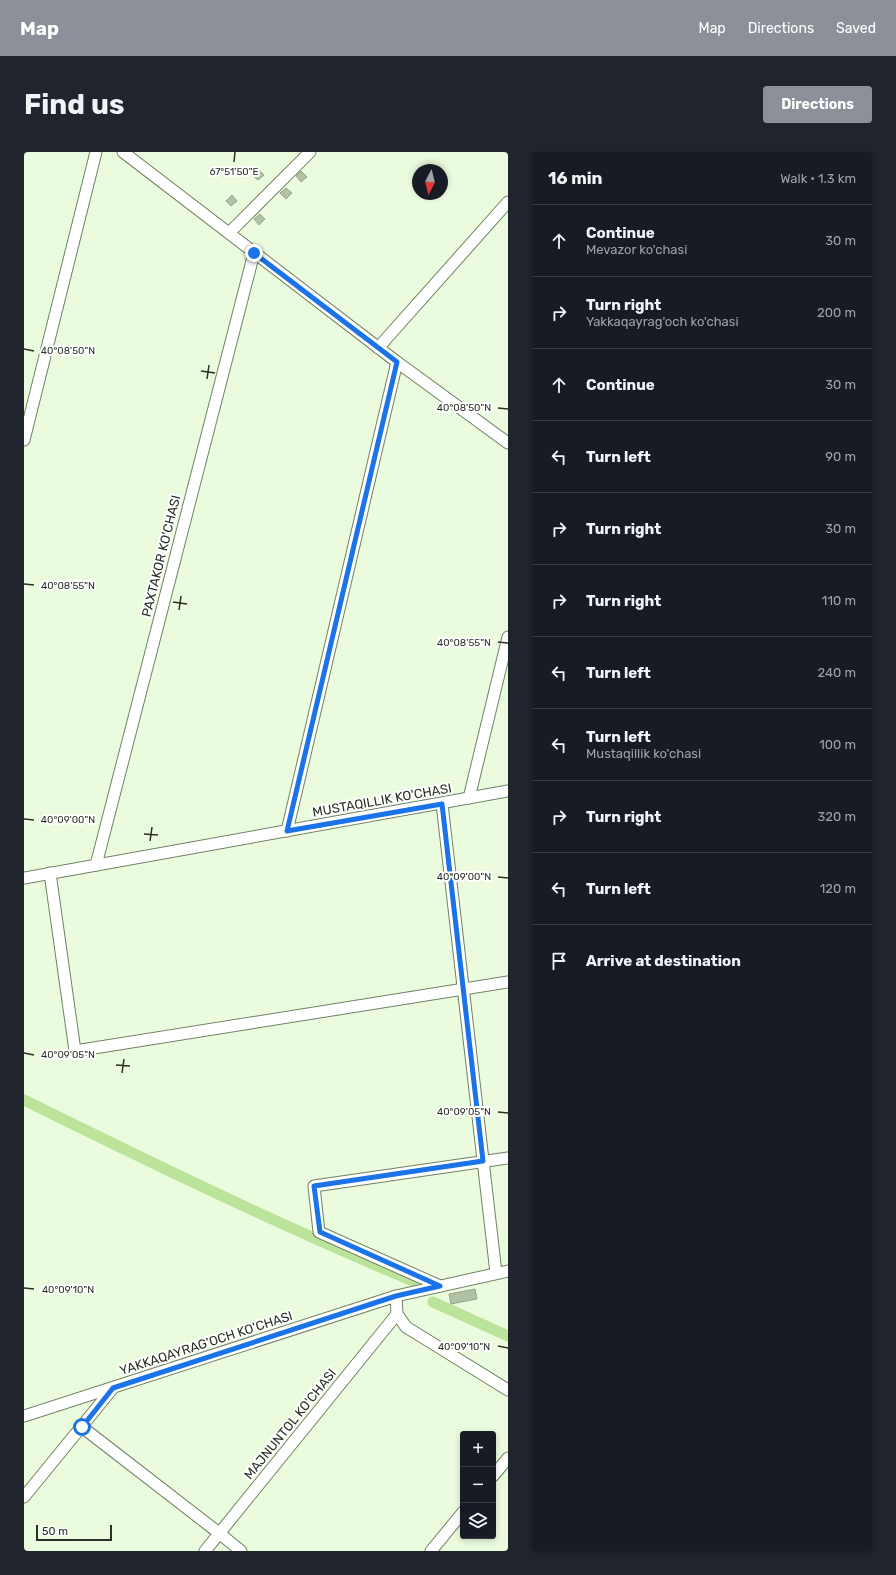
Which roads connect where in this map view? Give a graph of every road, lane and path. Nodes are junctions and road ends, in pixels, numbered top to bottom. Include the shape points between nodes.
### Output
1 (96, 152) edge
2 (123, 152) edge
3 (310, 152) edge
4 (508, 202) edge
5 (229, 233) junction
6 (254, 253) junction
7 (378, 348) junction
8 (397, 362) junction
9 (24, 440) edge
10 (508, 442) edge
11 (508, 637) edge
12 (508, 791) edge
13 (469, 798) junction
14 (442, 804) junction
15 (287, 831) junction
16 (96, 865) junction
17 (50, 873) junction
18 (24, 878) edge
19 (508, 982) edge
20 (463, 990) junction
21 (508, 1158) edge
22 (483, 1161) junction
23 (508, 1271) edge
24 (496, 1273) junction
25 (440, 1286) junction
26 (396, 1296) junction
27 (397, 1314) junction
28 (113, 1388) junction
29 (508, 1390) edge
30 (24, 1416) edge
31 (82, 1427) junction
32 (508, 1458) edge
33 (496, 1472) edge
34 (24, 1497) edge
35 (460, 1516) edge
36 (219, 1533) junction
37 (205, 1551) edge
38 (241, 1551) edge
39 (431, 1551) edge

1 - 9 street
2 - 5 street
3 - 5 street
4 - 7 street
5 - 6 street
6 - 7 street
6 - 16 street, PAXTAKOR KO'CHASI
7 - 8 street
8 - 10 street
8 - 15 street
11 - 13 street
12 - 13 street, MUSTAQILLIK KO'CHASI
13 - 14 street, MUSTAQILLIK KO'CHASI
14 - 15 street, MUSTAQILLIK KO'CHASI
14 - 20 street
15 - 16 street, MUSTAQILLIK KO'CHASI
16 - 17 street, MUSTAQILLIK KO'CHASI
17 - 18 street, MUSTAQILLIK KO'CHASI
17 - 20 street via 75,1051
19 - 20 street
20 - 22 street
21 - 22 street
22 - 24 street
22 - 25 street via 314,1186 320,1232
23 - 24 street, YAKKAQAYRAG'OCH KO'CHASI
24 - 25 street, YAKKAQAYRAG'OCH KO'CHASI
25 - 26 street, YAKKAQAYRAG'OCH KO'CHASI
26 - 27 street
26 - 28 street, YAKKAQAYRAG'OCH KO'CHASI
27 - 29 street via 406,1327
27 - 36 street, MAJNUNTOL KO'CHASI
28 - 30 street, YAKKAQAYRAG'OCH KO'CHASI
28 - 31 street
31 - 34 street
31 - 36 street
32 - 33 street
35 - 39 street
36 - 37 street, MAJNUNTOL KO'CHASI
36 - 38 street

